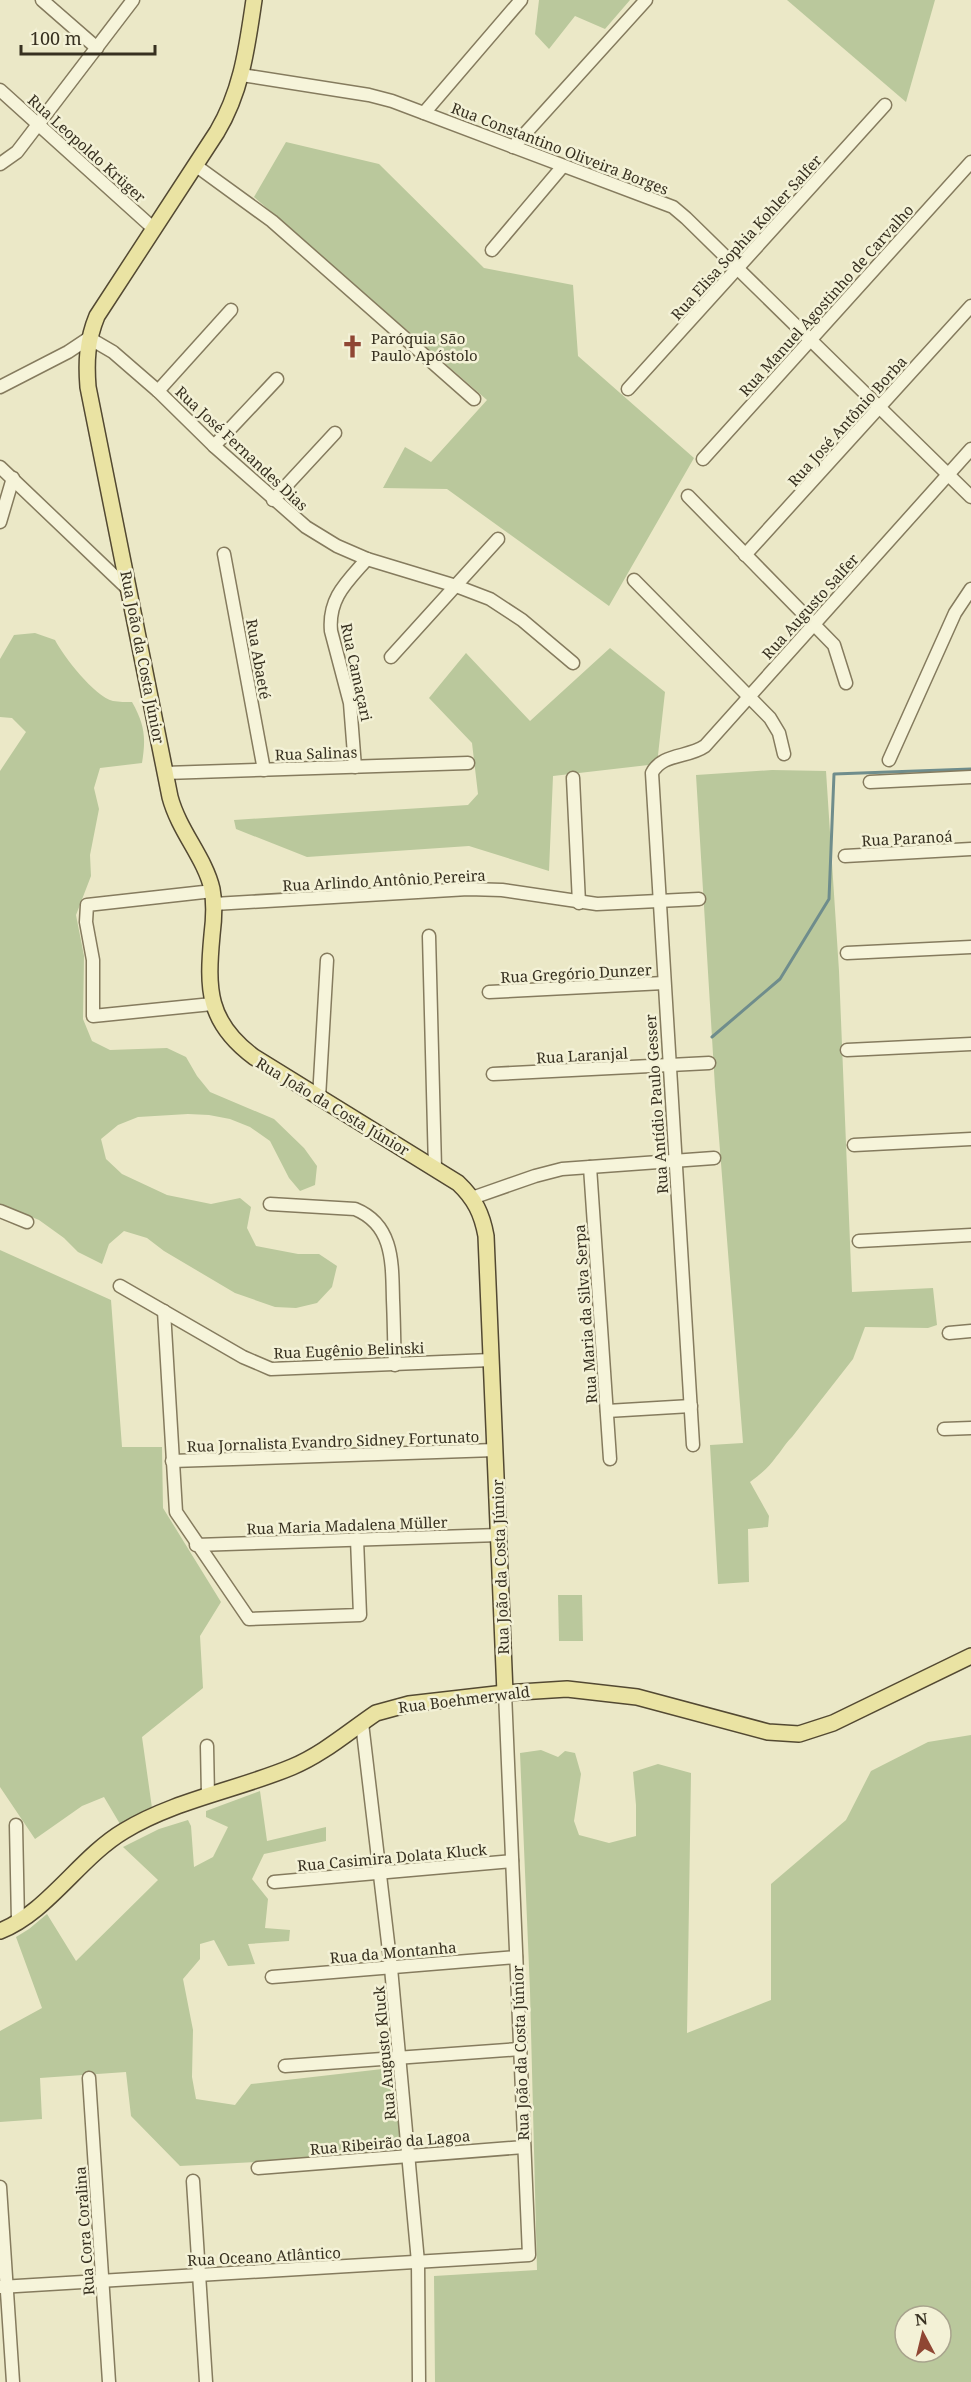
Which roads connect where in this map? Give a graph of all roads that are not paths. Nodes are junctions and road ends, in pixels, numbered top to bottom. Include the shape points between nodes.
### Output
1 (42, 0) edge
2 (133, 0) edge
3 (254, 0) edge
4 (521, 0) edge
5 (646, 0) edge
6 (97, 48) junction
7 (242, 75) junction
8 (0, 90) edge
9 (885, 105) dead end
10 (424, 113) junction
11 (38, 124) junction
12 (513, 147) junction
13 (971, 162) edge
14 (0, 164) edge
15 (195, 165) junction
16 (563, 166) junction
17 (153, 228) junction
18 (492, 250) dead end
19 (738, 268) junction
20 (971, 306) edge
21 (231, 310) dead end
22 (89, 338) junction
23 (811, 339) junction
24 (277, 379) dead end
25 (0, 387) edge
26 (628, 389) dead end
27 (158, 390) junction
28 (474, 399) dead end
29 (879, 407) junction
30 (335, 433) dead end
31 (214, 446) junction
32 (971, 449) edge
33 (703, 459) dead end
34 (0, 467) edge
35 (948, 474) junction
36 (13, 478) junction
37 (688, 496) dead end
38 (971, 497) edge
39 (273, 500) junction
40 (0, 522) edge
41 (498, 539) dead end
42 (224, 554) dead end
43 (745, 555) junction
44 (367, 559) junction
45 (634, 580) dead end
46 (456, 586) junction
47 (971, 590) edge
48 (130, 591) junction
49 (814, 624) junction
50 (391, 657) dead end
51 (573, 663) dead end
52 (846, 683) dead end
53 (749, 697) junction
54 (784, 754) dead end
55 (889, 760) dead end
56 (468, 763) dead end
57 (659, 763) joint
58 (355, 767) junction
59 (264, 770) junction
60 (165, 773) junction
61 (971, 777) edge
62 (573, 778) dead end
63 (870, 782) dead end
64 (971, 849) edge
65 (845, 856) dead end
66 (213, 898) junction
67 (699, 899) dead end
68 (658, 902) junction
69 (579, 903) junction
70 (429, 936) dead end
71 (971, 947) edge
72 (847, 953) dead end
73 (327, 960) dead end
74 (664, 983) junction
75 (489, 992) dead end
76 (212, 1004) junction
77 (971, 1044) edge
78 (847, 1050) dead end
79 (709, 1063) dead end
80 (669, 1065) junction
81 (493, 1074) dead end
82 (319, 1098) junction
83 (971, 1139) edge
84 (854, 1145) dead end
85 (714, 1158) dead end
86 (675, 1161) junction
87 (590, 1167) junction
88 (435, 1168) junction
89 (472, 1198) junction
90 (270, 1204) dead end
91 (0, 1211) edge
92 (27, 1221) dead end
93 (971, 1235) edge
94 (859, 1241) dead end
95 (120, 1286) dead end
96 (164, 1311) junction
97 (971, 1332) edge
98 (949, 1333) dead end
99 (491, 1360) junction
100 (395, 1365) junction
101 (691, 1406) junction
102 (607, 1411) junction
103 (971, 1428) edge
104 (944, 1429) dead end
105 (693, 1445) dead end
106 (495, 1450) junction
107 (610, 1459) dead end
108 (171, 1461) junction
109 (499, 1534) junction
110 (357, 1539) junction
111 (196, 1545) junction
112 (971, 1656) edge
113 (505, 1693) junction
114 (362, 1723) junction
115 (207, 1746) dead end
116 (208, 1796) junction
117 (16, 1825) dead end
118 (512, 1861) junction
119 (380, 1873) junction
120 (274, 1882) dead end
121 (18, 1922) junction
122 (0, 1931) edge
123 (516, 1957) junction
124 (391, 1968) junction
125 (272, 1977) dead end
126 (520, 2049) junction
127 (400, 2058) junction
128 (285, 2066) dead end
129 (89, 2078) dead end
130 (524, 2146) junction
131 (408, 2156) junction
132 (258, 2168) dead end
133 (193, 2181) dead end
134 (0, 2187) edge
135 (529, 2255) joint
136 (418, 2262) junction
137 (199, 2275) junction
138 (102, 2281) junction
139 (3, 2287) edge
140 (13, 2382) edge
141 (109, 2382) edge
142 (206, 2382) edge
143 (419, 2382) edge

1 - 6 street
2 - 6 street
3 - 7 main road, Rua João da Costa Júnior
4 - 10 street
5 - 12 street
6 - 11 street
7 - 10 street, Rua Constantino Oliveira Borges via 376,97
7 - 15 main road, Rua João da Costa Júnior via 225,118
8 - 11 street, Rua Leopoldo Krüger
9 - 19 street, Rua Elisa Sophia Kohler Salfer
10 - 12 street, Rua Constantino Oliveira Borges
11 - 14 street via 17,152
11 - 17 street, Rua Leopoldo Krüger
12 - 16 street, Rua Constantino Oliveira Borges
13 - 23 street, Rua Manuel Agostinho de Carvalho
15 - 17 main road, Rua João da Costa Júnior
15 - 28 street via 272,221
16 - 18 street
16 - 19 street, Rua Constantino Oliveira Borges via 673,207
17 - 22 main road, Rua João da Costa Júnior via 105,301
19 - 23 street, Rua Constantino Oliveira Borges
19 - 26 street, Rua Elisa Sophia Kohler Salfer
20 - 29 street, Rua José Antônio Borba
21 - 27 street
22 - 25 street
22 - 27 street, Rua José Fernandes Dias via 113,352
22 - 48 main road, Rua João da Costa Júnior via 88,387
23 - 29 street, Rua Constantino Oliveira Borges
23 - 33 street, Rua Manuel Agostinho de Carvalho
24 - 31 street
27 - 31 street, Rua José Fernandes Dias
29 - 35 street, Rua Constantino Oliveira Borges
29 - 43 street, Rua José Antônio Borba
30 - 39 street
31 - 39 street, Rua José Fernandes Dias
32 - 35 street, Rua Augusto Salfer
34 - 36 street
35 - 38 street, Rua Constantino Oliveira Borges
35 - 49 street, Rua Augusto Salfer
36 - 40 street
36 - 48 street
37 - 43 street
39 - 44 street, Rua José Fernandes Dias via 323,538
41 - 46 street
42 - 59 street, Rua Abaeté
43 - 49 street
44 - 46 street, Rua José Fernandes Dias
44 - 58 street, Rua Camaçari via 335,599 330,618 351,710
45 - 53 street
46 - 50 street
46 - 51 street, Rua José Fernandes Dias via 511,612
47 - 55 street via 955,613
48 - 60 main road, Rua João da Costa Júnior
49 - 52 street via 834,645
49 - 53 street, Rua Augusto Salfer
53 - 54 street via 775,726
53 - 57 street, Rua Augusto Salfer via 700,749
56 - 58 street, Rua Salinas
57 - 68 street, Rua Antídio Paulo Gesser via 651,779
58 - 59 street, Rua Salinas
59 - 60 street, Rua Salinas
60 - 66 main road, Rua João da Costa Júnior via 174,813 205,869
61 - 63 street
62 - 69 street
64 - 65 street, Rua Paranoá
66 - 69 street, Rua Arlindo Antônio Pereira via 477,889
66 - 76 main road, Rua João da Costa Júnior via 209,977
66 - 76 street, Rua Arlindo Antônio Pereira via 87,905 86,922 93,960 93,1016
67 - 68 street, Rua Arlindo Antônio Pereira
68 - 69 street, Rua Arlindo Antônio Pereira
68 - 74 street, Rua Antídio Paulo Gesser
70 - 88 street
71 - 72 street
73 - 82 street
74 - 75 street, Rua Gregório Dunzer
74 - 80 street, Rua Antídio Paulo Gesser
76 - 82 main road, Rua João da Costa Júnior via 236,1044
77 - 78 street
79 - 80 street, Rua Laranjal
80 - 81 street, Rua Laranjal
80 - 86 street, Rua Antídio Paulo Gesser
82 - 88 main road, Rua João da Costa Júnior
83 - 84 street
85 - 86 street
86 - 87 street
86 - 101 street, Rua Antídio Paulo Gesser
87 - 89 street via 546,1173
87 - 102 street, Rua Maria da Silva Serpa
88 - 89 main road, Rua João da Costa Júnior
89 - 99 main road, Rua João da Costa Júnior via 486,1236
90 - 100 street via 355,1209 376,1222 387,1241 391,1259
91 - 92 street
93 - 94 street
95 - 96 street, Rua Eugênio Belinski
96 - 100 street, Rua Eugênio Belinski via 271,1369
96 - 108 street
97 - 98 street
99 - 100 street, Rua Eugênio Belinski
99 - 106 main road, Rua João da Costa Júnior
101 - 102 street
101 - 105 street, Rua Antídio Paulo Gesser
102 - 107 street, Rua Maria da Silva Serpa
103 - 104 street
106 - 108 street, Rua Jornalista Evandro Sidney Fortunato
106 - 109 main road, Rua João da Costa Júnior
108 - 111 street via 176,1512
109 - 110 street, Rua Maria Madalena Müller
109 - 113 main road, Rua João da Costa Júnior
110 - 111 street, Rua Maria Madalena Müller
110 - 111 street via 360,1615 271,1619 249,1619
112 - 113 main road, Rua Boehmerwald via 833,1723 799,1734 768,1732 656,1701 604,1692 567,1689
113 - 114 main road, Rua Boehmerwald via 395,1707
113 - 118 street, Rua João da Costa Júnior
114 - 116 main road, Rua Boehmerwald via 314,1757
114 - 119 street, Rua Augusto Kluck
115 - 116 street
116 - 121 main road, Rua Boehmerwald via 140,1822 110,1839
117 - 121 street
118 - 119 street, Rua Casimira Dolata Kluck
118 - 123 street, Rua João da Costa Júnior
119 - 120 street, Rua Casimira Dolata Kluck
119 - 124 street, Rua Augusto Kluck
121 - 122 main road, Rua Boehmerwald
123 - 124 street, Rua da Montanha
123 - 126 street, Rua João da Costa Júnior
124 - 125 street, Rua da Montanha
124 - 127 street, Rua Augusto Kluck
126 - 127 street
126 - 130 street, Rua João da Costa Júnior
127 - 128 street
127 - 131 street, Rua Augusto Kluck
129 - 138 street, Rua Cora Coralina
130 - 131 street, Rua Ribeirão da Lagoa
130 - 135 street, Rua João da Costa Júnior
131 - 132 street, Rua Ribeirão da Lagoa
131 - 136 street, Rua Augusto Kluck
133 - 137 street
134 - 139 street
135 - 136 street, Rua Oceano Atlântico
136 - 137 street, Rua Oceano Atlântico
136 - 143 street, Rua Augusto Kluck
137 - 138 street, Rua Oceano Atlântico
137 - 142 street
138 - 139 street, Rua Oceano Atlântico
138 - 141 street, Rua Cora Coralina
139 - 140 street

